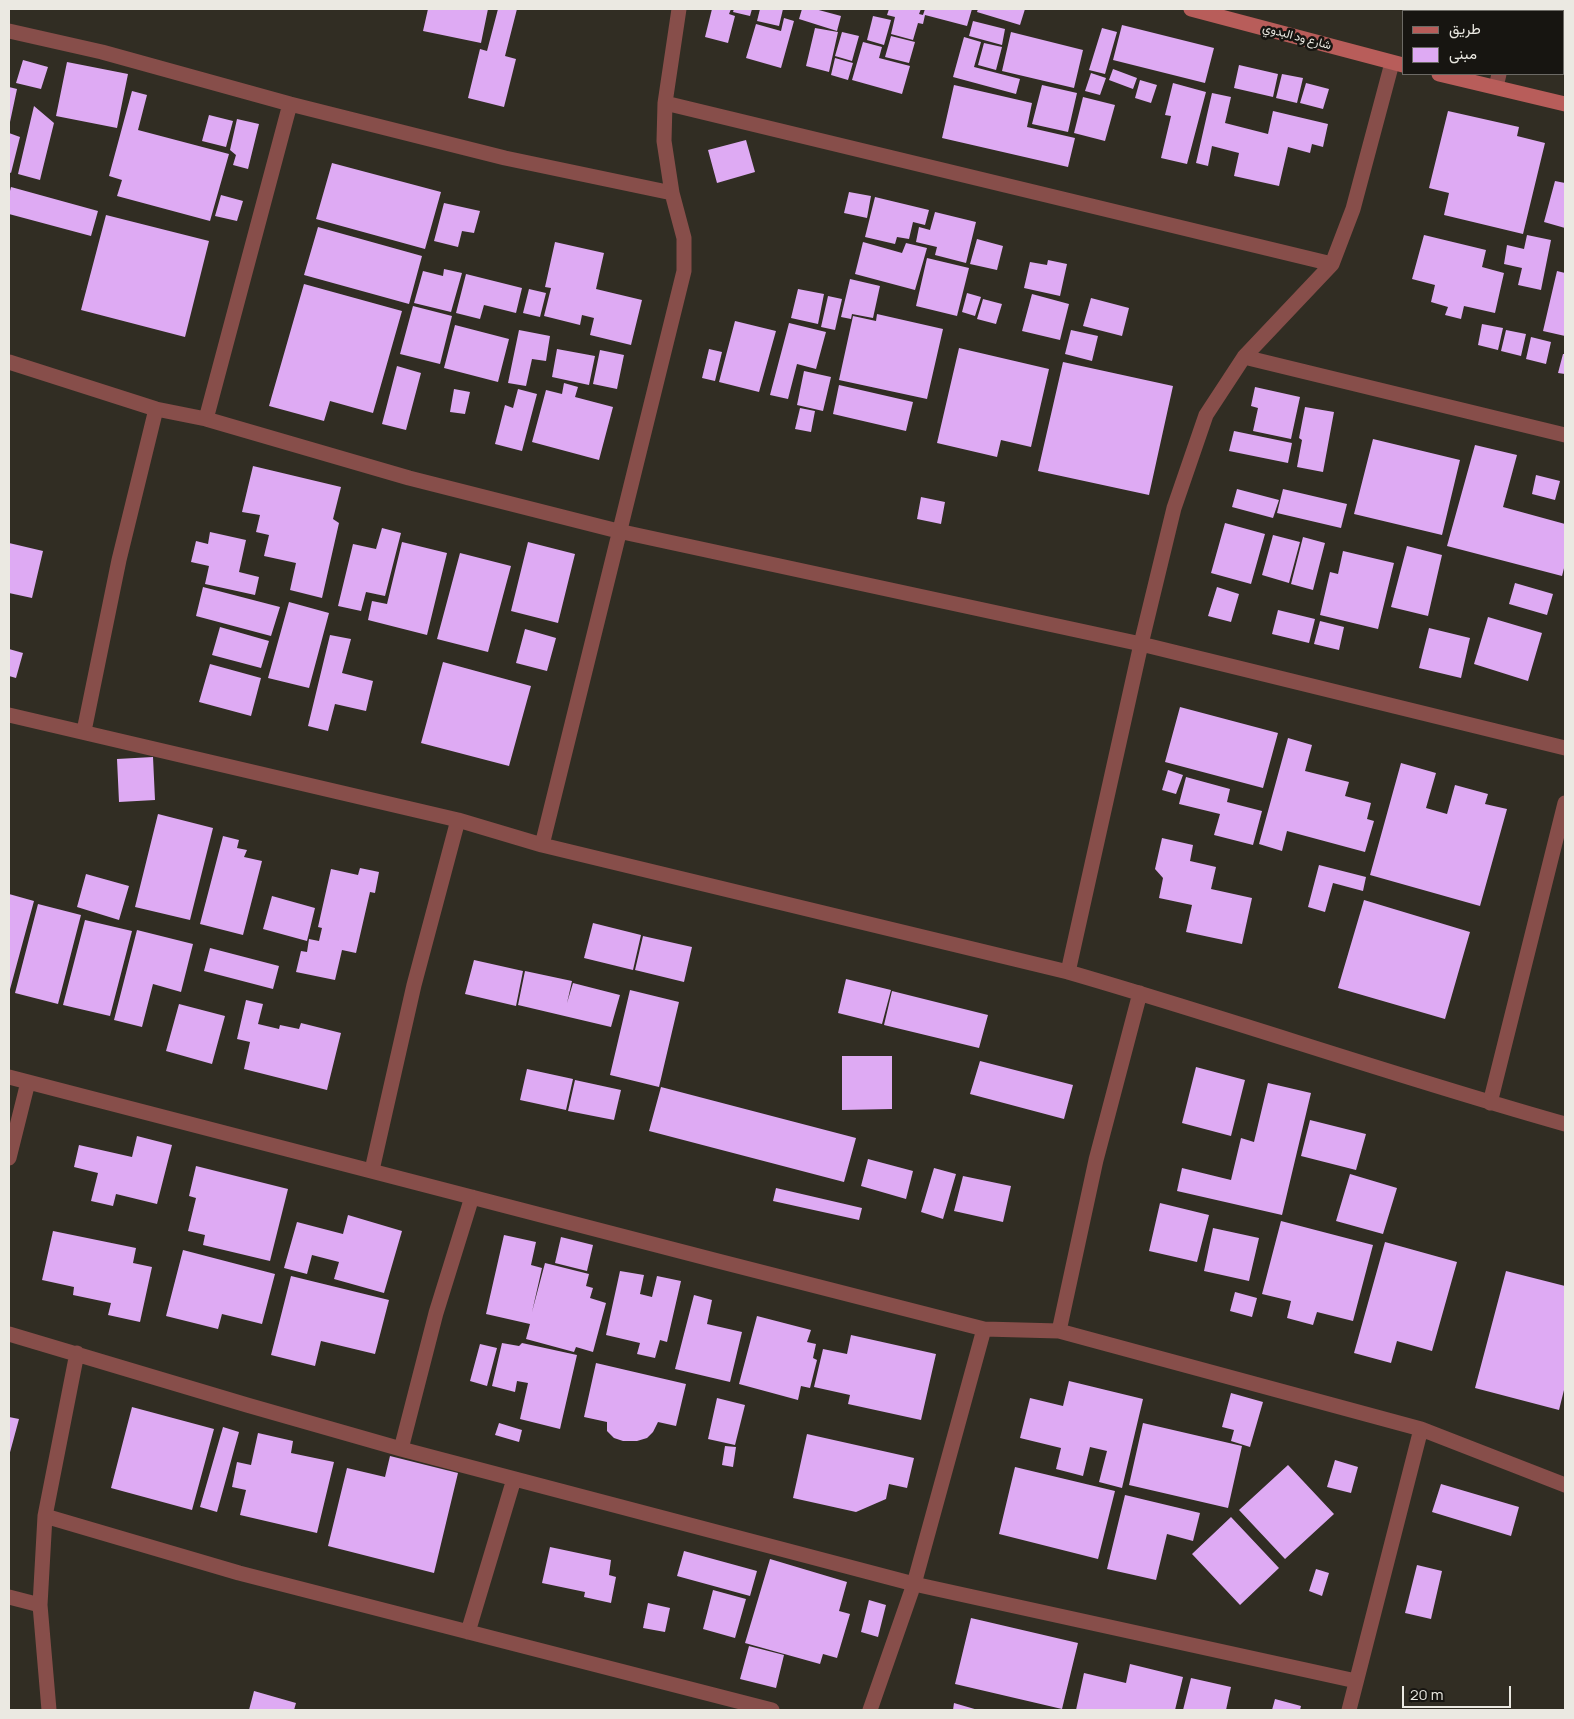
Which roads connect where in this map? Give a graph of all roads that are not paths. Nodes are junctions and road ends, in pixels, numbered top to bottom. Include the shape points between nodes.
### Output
1 (679, 9) edge
2 (1191, 9) edge
3 (9, 31) edge
4 (1397, 64) edge
5 (1449, 75) edge
6 (1497, 80) edge
7 (665, 103) junction
8 (290, 104) junction
9 (1565, 104) edge
10 (672, 193) junction
11 (1332, 264) junction
12 (1244, 357) junction
13 (9, 362) edge
14 (156, 409) junction
15 (206, 419) junction
16 (1565, 435) edge
17 (618, 531) junction
18 (1141, 644) junction
19 (9, 715) edge
20 (84, 731) junction
21 (1565, 748) edge
22 (1565, 803) edge
23 (458, 820) junction
24 (542, 844) junction
25 (1068, 972) junction
26 (1140, 993) junction
27 (9, 1077) edge
28 (28, 1082) junction
29 (1490, 1103) junction
30 (1565, 1124) edge
31 (9, 1158) edge
32 (372, 1170) junction
33 (472, 1197) junction
34 (984, 1329) junction
35 (1059, 1331) junction
36 (9, 1334) edge
37 (77, 1354) junction
38 (1421, 1429) junction
39 (401, 1449) junction
40 (514, 1479) junction
41 (1565, 1485) edge
42 (45, 1516) junction
43 (914, 1584) junction
44 (9, 1598) edge
45 (40, 1605) junction
46 (468, 1632) junction
47 (1356, 1681) junction
48 (49, 1710) edge
49 (772, 1710) edge
50 (870, 1710) edge
51 (1349, 1710) edge

1 - 7 street
2 - 4 street, شارع ود البدوي
3 - 8 street via 102,52
4 - 11 street via 1353,208
5 - 6 street
6 - 9 street
7 - 10 street via 664,141
7 - 11 street
8 - 10 street via 505,158
8 - 15 street
10 - 17 street via 684,238 684,272
11 - 12 street
12 - 16 street
12 - 18 street via 1206,415 1174,508
13 - 14 street
14 - 15 street
14 - 20 street via 119,560
15 - 17 street via 408,478
17 - 18 street
17 - 24 street
18 - 21 street
18 - 25 street
19 - 20 street
20 - 23 street
22 - 29 street
23 - 24 street
23 - 32 street via 414,985
24 - 25 street
25 - 26 street
26 - 29 street
26 - 35 street via 1096,1160
27 - 28 street
28 - 31 street
28 - 32 street
29 - 30 street
32 - 33 street
33 - 34 street
33 - 39 street via 436,1313
34 - 35 street
34 - 43 street
35 - 38 street
36 - 37 street
37 - 39 street
37 - 42 street
38 - 41 street
38 - 47 street
39 - 40 street
40 - 43 street
40 - 46 street
42 - 45 street
42 - 46 street via 238,1573
43 - 47 street
43 - 50 street
44 - 45 street
45 - 48 street
46 - 49 street
47 - 51 street

